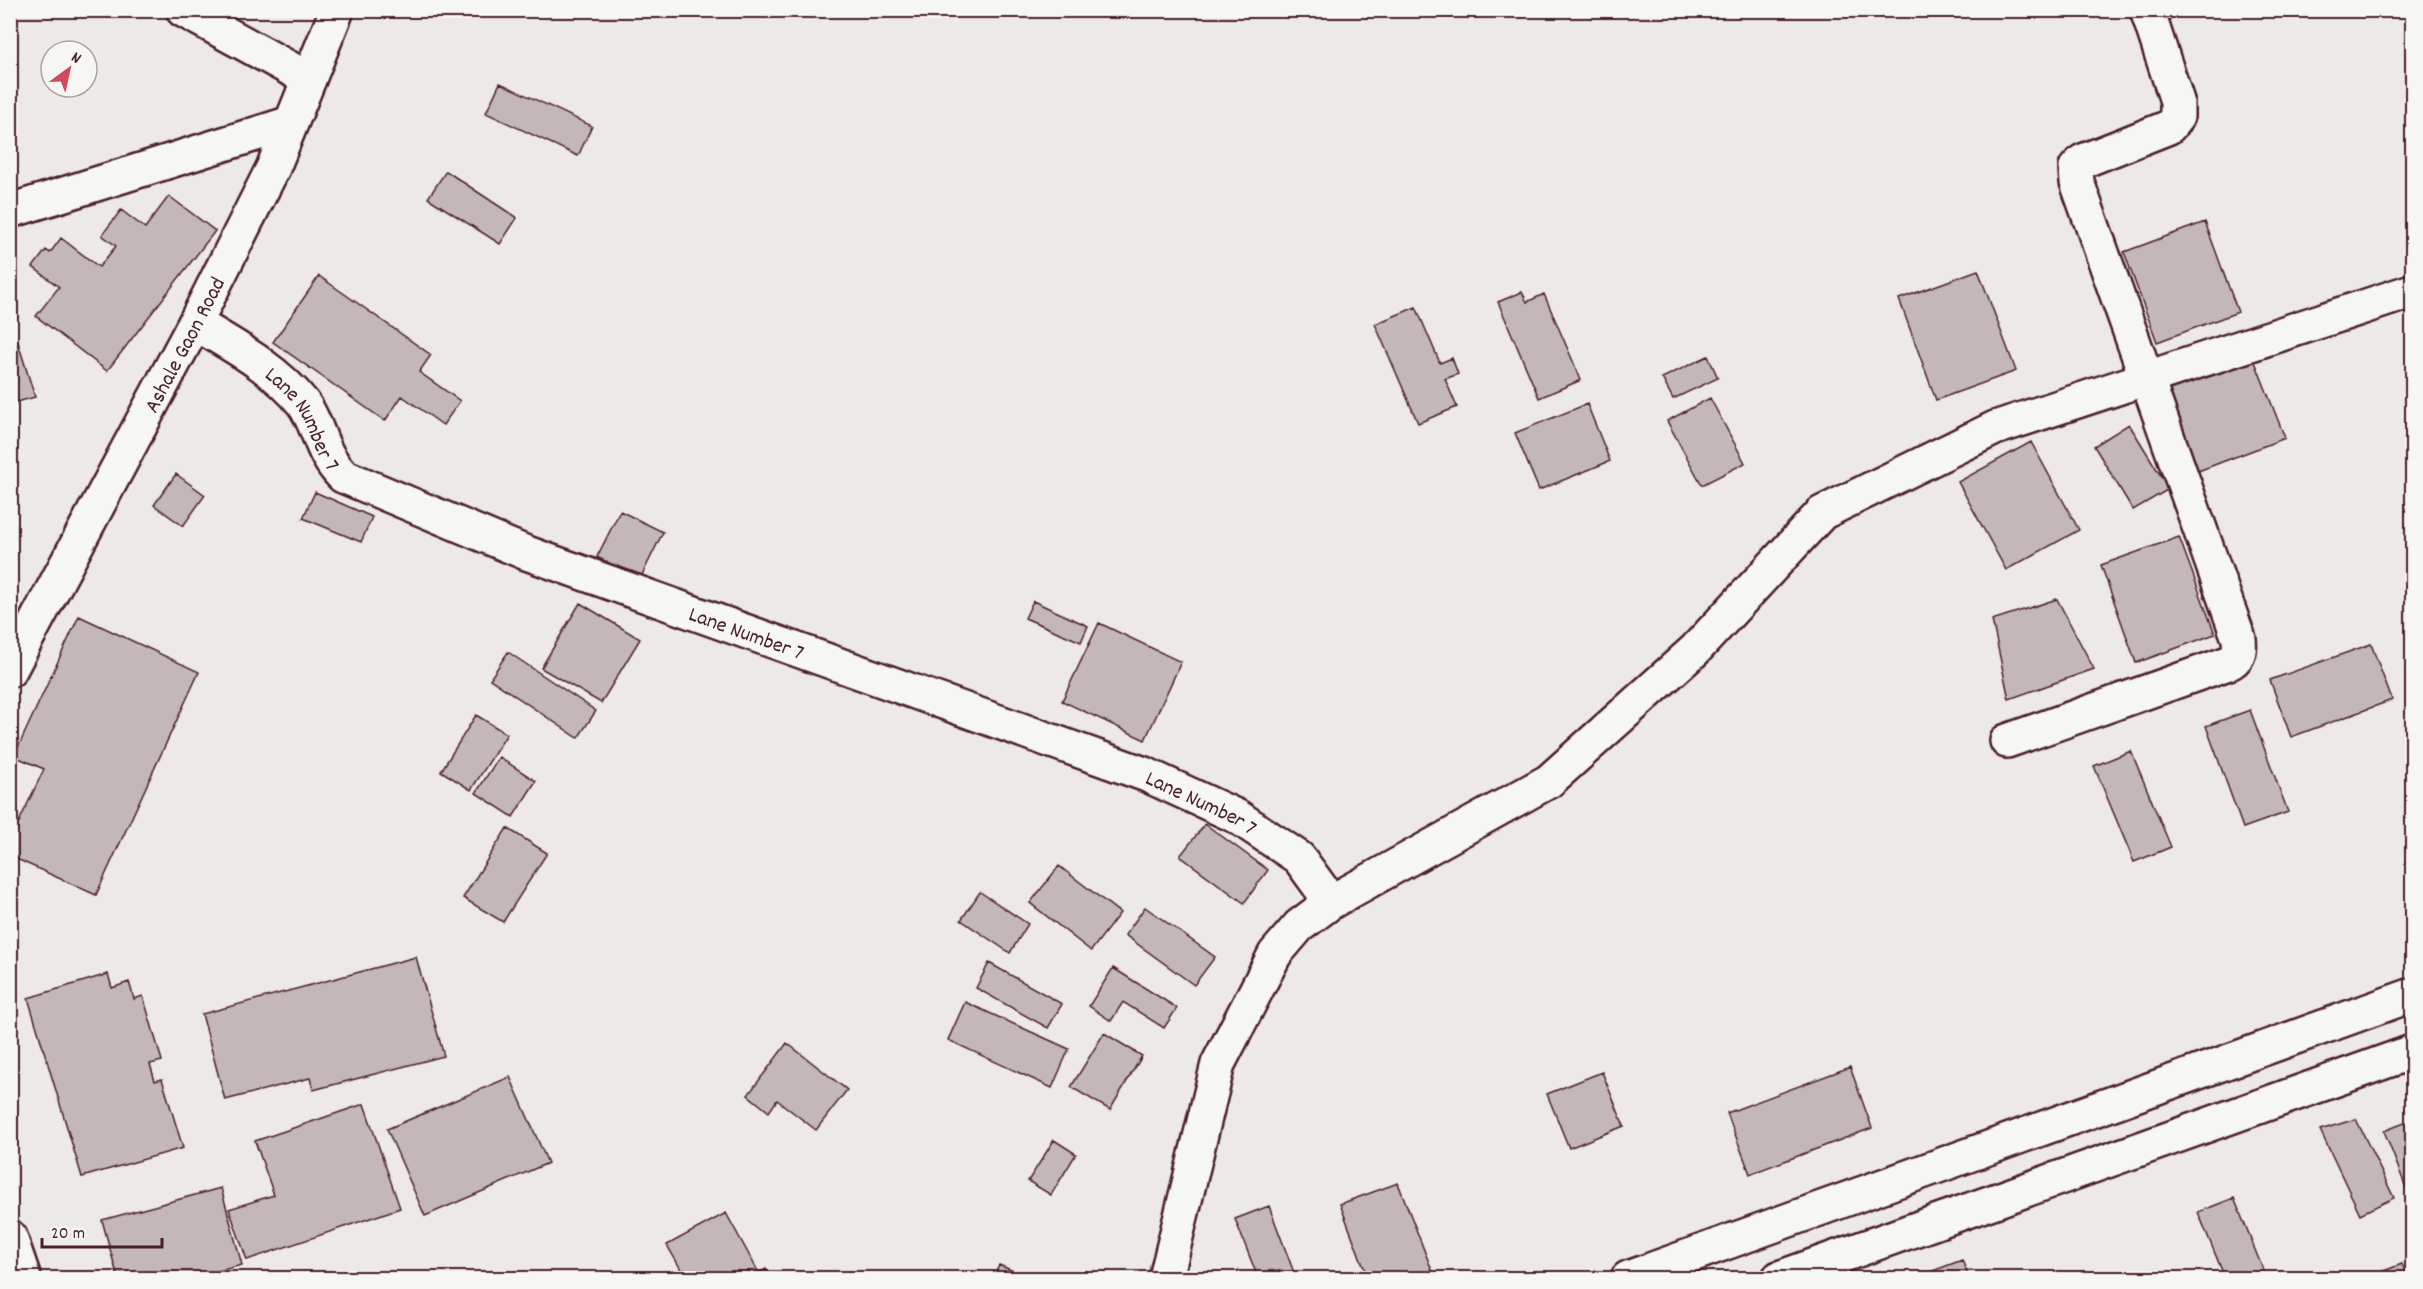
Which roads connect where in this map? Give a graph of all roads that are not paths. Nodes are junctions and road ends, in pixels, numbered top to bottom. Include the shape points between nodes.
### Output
1 (183, 10) edge
2 (337, 10) edge
3 (2147, 10) edge
4 (309, 79) junction
5 (291, 123) junction
6 (10, 211) edge
7 (2412, 291) edge
8 (195, 323) junction
9 (2146, 376) junction
10 (10, 670) edge
11 (2007, 741) dead end
12 (1331, 902) junction
13 (2412, 995) edge
14 (2412, 1052) edge
15 (10, 1237) edge
16 (24, 1278) edge
17 (1166, 1278) edge
18 (1628, 1278) edge
19 (1779, 1278) edge

1 - 4 street
2 - 4 street, Ashale Gaon Road
3 - 9 street via 2176,101 2177,117 2169,127 2083,161 2076,168 2077,182
4 - 5 street, Ashale Gaon Road
5 - 6 street
5 - 8 street, Ashale Gaon Road via 273,168
7 - 9 street
8 - 10 street, Ashale Gaon Road
8 - 12 street, Lane Number 7 via 257,360 303,404 329,462 343,476 524,552 1147,776 1238,817 1299,858
9 - 11 street via 2239,639 2239,654 2231,662
9 - 12 street via 1995,428 1822,513 1695,650 1549,781
12 - 17 street via 1299,926 1275,954 1218,1064
13 - 18 street
14 - 19 street
15 - 16 street

